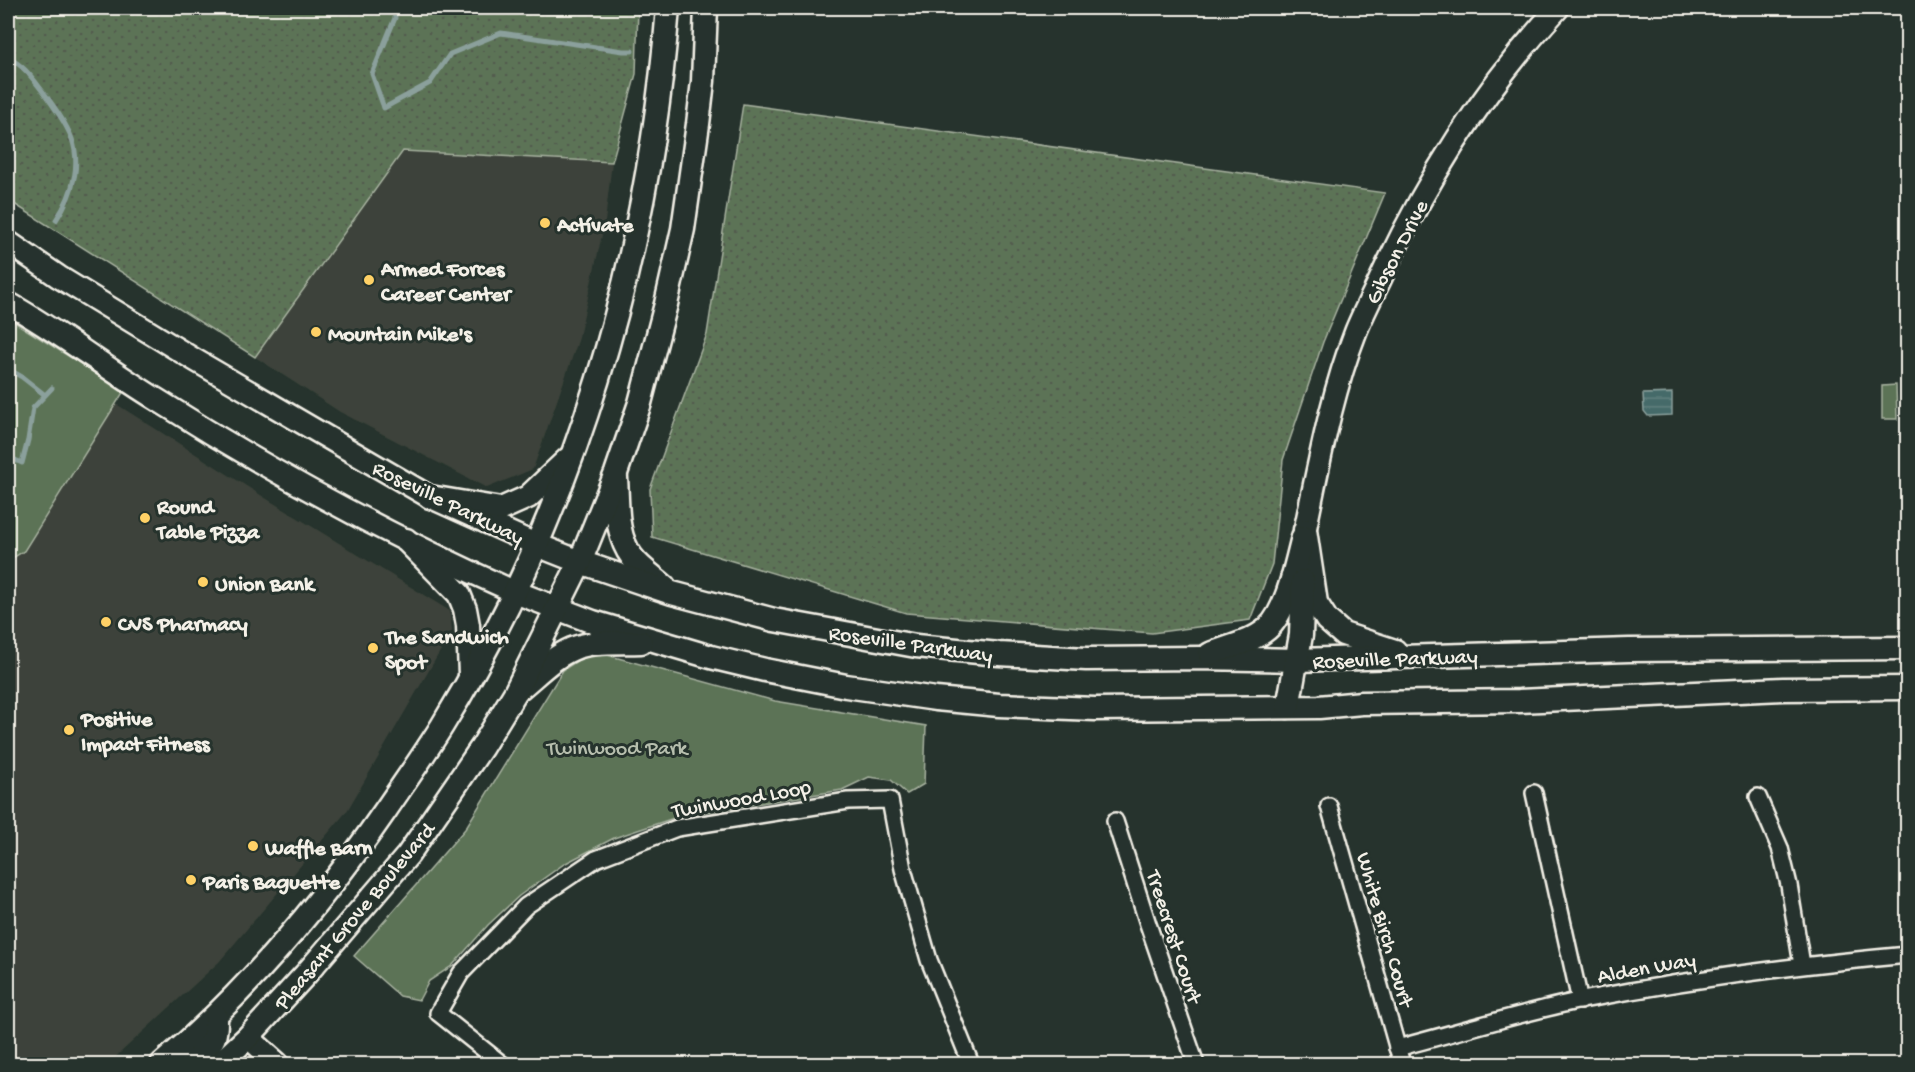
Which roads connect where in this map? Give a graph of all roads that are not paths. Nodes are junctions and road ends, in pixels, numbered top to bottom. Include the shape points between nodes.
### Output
1 (668, 8) edge
2 (706, 8) edge
3 (1558, 8) edge
4 (8, 242) edge
5 (8, 303) edge
6 (573, 454) junction
7 (616, 473) junction
8 (430, 497) junction
9 (1305, 530) junction
10 (406, 540) junction
11 (537, 545) junction
12 (580, 562) junction
13 (515, 592) junction
14 (672, 593) junction
15 (556, 609) junction
16 (657, 642) junction
17 (1908, 648) edge
18 (1408, 656) junction
19 (1200, 658) junction
20 (1298, 660) junction
21 (470, 677) junction
22 (1908, 688) edge
23 (514, 693) junction
24 (1288, 707) junction
25 (1534, 794) dead end
26 (1758, 797) dead end
27 (1329, 806) dead end
28 (1115, 821) dead end
29 (1908, 955) edge
30 (1802, 965) junction
31 (1580, 1001) junction
32 (216, 1016) junction
33 (248, 1037) junction
34 (1397, 1048) junction
35 (162, 1065) edge
36 (193, 1065) edge
37 (219, 1065) edge
38 (278, 1065) edge
39 (502, 1065) edge
40 (971, 1065) edge
41 (1196, 1065) edge
42 (1402, 1065) edge

1 - 6 main road, Pleasant Grove Boulevard via 649,161 622,295 596,390
2 - 7 main road, Pleasant Grove Boulevard via 700,103 683,229 640,403
3 - 9 main road, Gibson Drive via 1504,72 1446,154 1399,237 1353,342 1333,406
4 - 8 main road, Roseville Parkway via 195,360
5 - 10 main road, Roseville Parkway via 269,467
6 - 8 main road via 528,497 501,508
6 - 11 main road, Pleasant Grove Boulevard
7 - 12 main road, Pleasant Grove Boulevard
7 - 14 main road via 624,545 633,559
8 - 11 main road, Roseville Parkway
9 - 18 main road via 1316,603 1327,620 1343,634
9 - 19 main road via 1283,606 1268,628
9 - 20 main road
10 - 13 main road, Roseville Parkway
10 - 21 main road via 459,594 468,625
11 - 12 main road, Roseville Parkway
11 - 13 main road, Pleasant Grove Boulevard
12 - 14 main road, Roseville Parkway
12 - 15 main road, Pleasant Grove Boulevard
13 - 15 main road, Roseville Parkway
13 - 21 main road, Pleasant Grove Boulevard
14 - 19 main road, Roseville Parkway via 774,620 916,646 1086,659
15 - 16 main road, Roseville Parkway
15 - 23 main road, Pleasant Grove Boulevard
16 - 23 main road via 571,649
16 - 24 main road, Roseville Parkway via 765,670 936,699 1080,709
17 - 18 main road, Roseville Parkway
18 - 20 main road, Roseville Parkway
19 - 20 main road, Roseville Parkway
20 - 24 main road
21 - 32 main road, Pleasant Grove Boulevard via 436,735 327,891
22 - 24 main road, Roseville Parkway
23 - 33 main road, Pleasant Grove Boulevard via 408,855
25 - 31 street
26 - 30 street via 1780,848
27 - 34 street, White Birch Court
28 - 41 street, Treecrest Court
29 - 30 street, Alden Way
30 - 31 street, Alden Way
31 - 34 street, Alden Way
32 - 35 main road, Pleasant Grove Boulevard
32 - 36 main road via 217,1033
33 - 37 main road, Pleasant Grove Boulevard
33 - 38 main road
34 - 42 street, White Birch Court
39 - 40 street, Twinwood Loop via 438,1013 460,973 526,906 596,859 677,828 848,801 890,800 903,869 929,960

